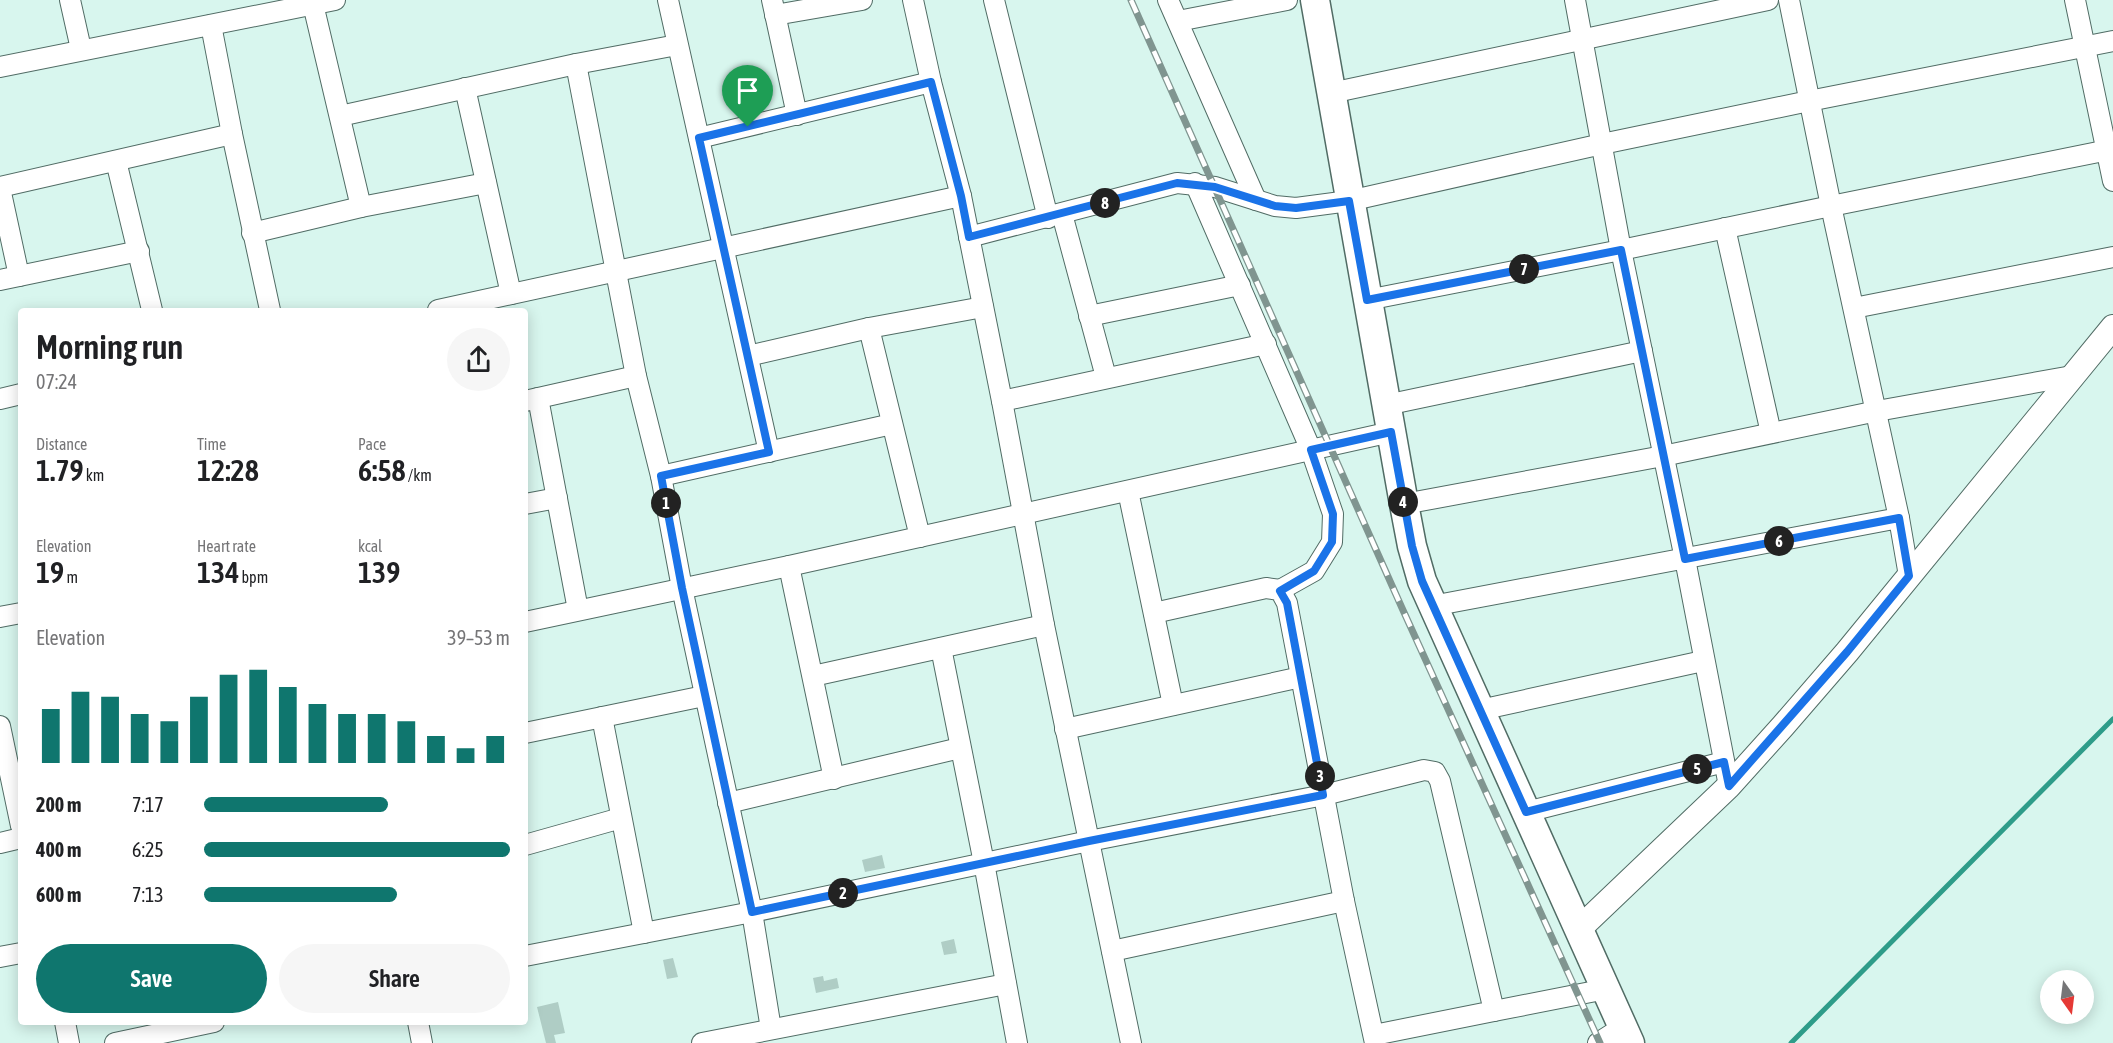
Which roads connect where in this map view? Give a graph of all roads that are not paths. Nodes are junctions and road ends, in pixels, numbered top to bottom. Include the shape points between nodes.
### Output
1 (70, 0) edge
2 (334, 0) edge
3 (668, 0) edge
4 (862, 0) edge
5 (913, 0) edge
6 (994, 0) edge
7 (1168, 0) edge
8 (1287, 0) edge
9 (1315, 0) edge
10 (1575, 0) edge
11 (1768, 0) edge
12 (1789, 0) edge
13 (2075, 0) edge
14 (312, 2) edge
15 (773, 8) edge
16 (1178, 21) junction
17 (212, 25) junction
18 (1584, 39) junction
19 (2113, 41) edge
20 (677, 45) junction
21 (2085, 47) junction
22 (81, 49) junction
23 (576, 64) junction
24 (0, 67) edge
25 (931, 82) junction
26 (465, 88) junction
27 (1331, 93) junction
28 (1809, 101) junction
29 (340, 116) junction
30 (797, 116) junction
31 (232, 134) junction
32 (699, 138) junction
33 (1602, 144) junction
34 (2109, 150) edge
35 (116, 161) junction
36 (2113, 181) edge
37 (486, 183) junction
38 (1195, 183) junction
39 (0, 187) edge
40 (961, 196) junction
41 (1256, 200) junction
42 (1349, 201) junction
43 (1831, 206) junction
44 (361, 207) junction
45 (1055, 216) junction
46 (1725, 228) junction
47 (252, 233) junction
48 (969, 237) junction
49 (724, 248) junction
50 (1621, 250) junction
51 (139, 251) junction
52 (2113, 257) edge
53 (616, 271) junction
54 (9, 278) edge
55 (1240, 285) junction
56 (511, 294) junction
57 (1367, 300) junction
58 (983, 307) junction
59 (152, 308) edge
60 (270, 308) edge
61 (447, 308) edge
62 (1854, 308) junction
63 (1089, 316) junction
64 (2113, 327) edge
65 (868, 328) junction
66 (1266, 344) junction
67 (1642, 351) junction
68 (748, 356) junction
69 (636, 376) junction
70 (2072, 376) junction
71 (1106, 377) junction
72 (18, 395) edge
73 (0, 399) edge
74 (531, 400) edge
75 (1002, 401) junction
76 (1877, 411) junction
77 (1388, 418) junction
78 (892, 424) junction
79 (1771, 433) junction
80 (1311, 450) junction
81 (769, 452) junction
82 (1663, 456) junction
83 (661, 476) junction
84 (1128, 491) junction
85 (557, 498) junction
86 (528, 503) edge
87 (1404, 504) junction
88 (1023, 515) junction
89 (1899, 518) junction
90 (920, 537) junction
91 (1685, 559) junction
92 (789, 566) junction
93 (1909, 576) junction
94 (682, 588) junction
95 (1280, 591) junction
96 (1432, 606) junction
97 (578, 610) junction
98 (18, 613) edge
99 (1154, 613) junction
100 (0, 617) edge
101 (528, 621) edge
102 (1044, 625) junction
103 (941, 648) junction
104 (1703, 661) junction
105 (813, 676) junction
106 (1301, 677) junction
107 (704, 696) junction
108 (1173, 705) junction
109 (1480, 710) junction
110 (602, 717) junction
111 (1065, 729) junction
112 (6, 731) edge
113 (528, 732) edge
114 (960, 748) junction
115 (1724, 762) junction
116 (834, 779) junction
117 (1729, 786) junction
118 (1323, 795) junction
119 (728, 803) junction
120 (18, 807) edge
121 (1526, 812) junction
122 (621, 818) junction
123 (18, 839) edge
124 (1089, 841) junction
125 (0, 843) edge
126 (528, 845) edge
127 (984, 863) junction
128 (1344, 901) junction
129 (752, 912) junction
130 (1579, 929) junction
131 (644, 933) junction
132 (1112, 951) junction
133 (18, 953) edge
134 (528, 955) edge
135 (0, 957) edge
136 (1006, 984) junction
137 (1606, 989) junction
138 (1494, 1011) junction
139 (66, 1025) edge
140 (200, 1025) edge
141 (419, 1025) edge
142 (771, 1029) junction
143 (1626, 1035) edge
144 (1375, 1039) edge
145 (69, 1043) edge
146 (115, 1043) edge
147 (422, 1043) edge
148 (702, 1043) edge
149 (1017, 1043) edge
150 (1131, 1043) edge
151 (1598, 1043) edge

1 - 22 street
2 - 14 street
3 - 20 street
4 - 15 street
5 - 25 street
6 - 45 street
7 - 16 street
8 - 16 street
9 - 27 main road
10 - 18 street
11 - 18 street
12 - 28 street
13 - 21 street
14 - 17 street
14 - 29 street
15 - 30 street
16 - 41 street
17 - 22 street
17 - 31 street
18 - 27 street
18 - 33 street
19 - 21 street
20 - 23 street
20 - 32 street
21 - 28 street
21 - 34 street
22 - 24 street
23 - 26 street
23 - 53 street
25 - 30 street
25 - 40 street
26 - 29 street
26 - 37 street
27 - 42 main road
28 - 33 street
28 - 43 street
29 - 44 street
30 - 32 street
31 - 35 street
31 - 47 street
32 - 49 street
33 - 42 street
33 - 50 street
34 - 36 street
34 - 43 street
35 - 39 street
35 - 51 street
37 - 44 street
37 - 56 street
38 - 41 street
38 - 45 street via 1177,183
38 - 55 street
39 - 54 street
40 - 48 street
40 - 49 street
41 - 42 street via 1296,208
42 - 57 main road
43 - 46 street
43 - 62 street
44 - 47 street
45 - 48 street
45 - 63 street
46 - 50 street
46 - 79 street
47 - 60 street
48 - 58 street
49 - 53 street
49 - 68 street
50 - 57 street
50 - 67 street
51 - 54 street
51 - 59 street
52 - 62 street
53 - 56 street
53 - 69 street
55 - 63 street
55 - 66 street
56 - 61 street
57 - 77 main road
58 - 65 street
58 - 75 street
62 - 76 street
63 - 71 street
64 - 70 street
65 - 68 street
65 - 78 street
66 - 71 street
66 - 80 street
67 - 77 street
67 - 82 street
68 - 81 street
69 - 74 street
69 - 83 street
70 - 76 street
70 - 93 street
71 - 75 street
72 - 73 street
74 - 85 street
75 - 88 street
76 - 79 street
76 - 89 street
77 - 80 street
77 - 87 main road
78 - 81 street
78 - 90 street
79 - 82 street
80 - 84 street
80 - 95 street via 1333,514 1332,542 1314,571
81 - 83 street
82 - 87 street
82 - 91 street
83 - 94 street
84 - 88 street
84 - 99 street
85 - 86 street
85 - 97 street
87 - 96 main road via 1412,546
88 - 90 street
88 - 102 street
89 - 91 street
89 - 93 street
90 - 92 street
91 - 96 street
91 - 104 street
92 - 94 street
92 - 105 street
93 - 117 street
94 - 97 street
94 - 107 street
95 - 99 street via 1266,588
95 - 106 street via 1287,603
96 - 109 main road
97 - 101 street
98 - 100 street
99 - 108 street
102 - 103 street
102 - 111 street
103 - 105 street
103 - 114 street
104 - 109 street
104 - 115 street
105 - 116 street
106 - 108 street
106 - 118 street
107 - 110 street
107 - 119 street
108 - 111 street
109 - 121 main road
110 - 113 street
110 - 122 street
111 - 124 street
112 - 120 street
114 - 116 street
114 - 127 street
115 - 117 street
115 - 121 street
116 - 119 street
117 - 130 street
118 - 124 street
118 - 128 street
118 - 138 street via 1424,770 1435,772
119 - 129 street
121 - 130 main road
122 - 126 street
122 - 131 street
123 - 125 street
124 - 127 street
124 - 132 street
127 - 129 street
127 - 136 street
128 - 132 street
128 - 144 street
129 - 131 street
129 - 142 street
130 - 137 main road
131 - 134 street
132 - 150 street
133 - 135 street
136 - 142 street
136 - 149 street
137 - 138 street
137 - 143 main road
138 - 144 street
139 - 145 street
140 - 146 street
141 - 147 street
142 - 148 street
143 - 151 street

